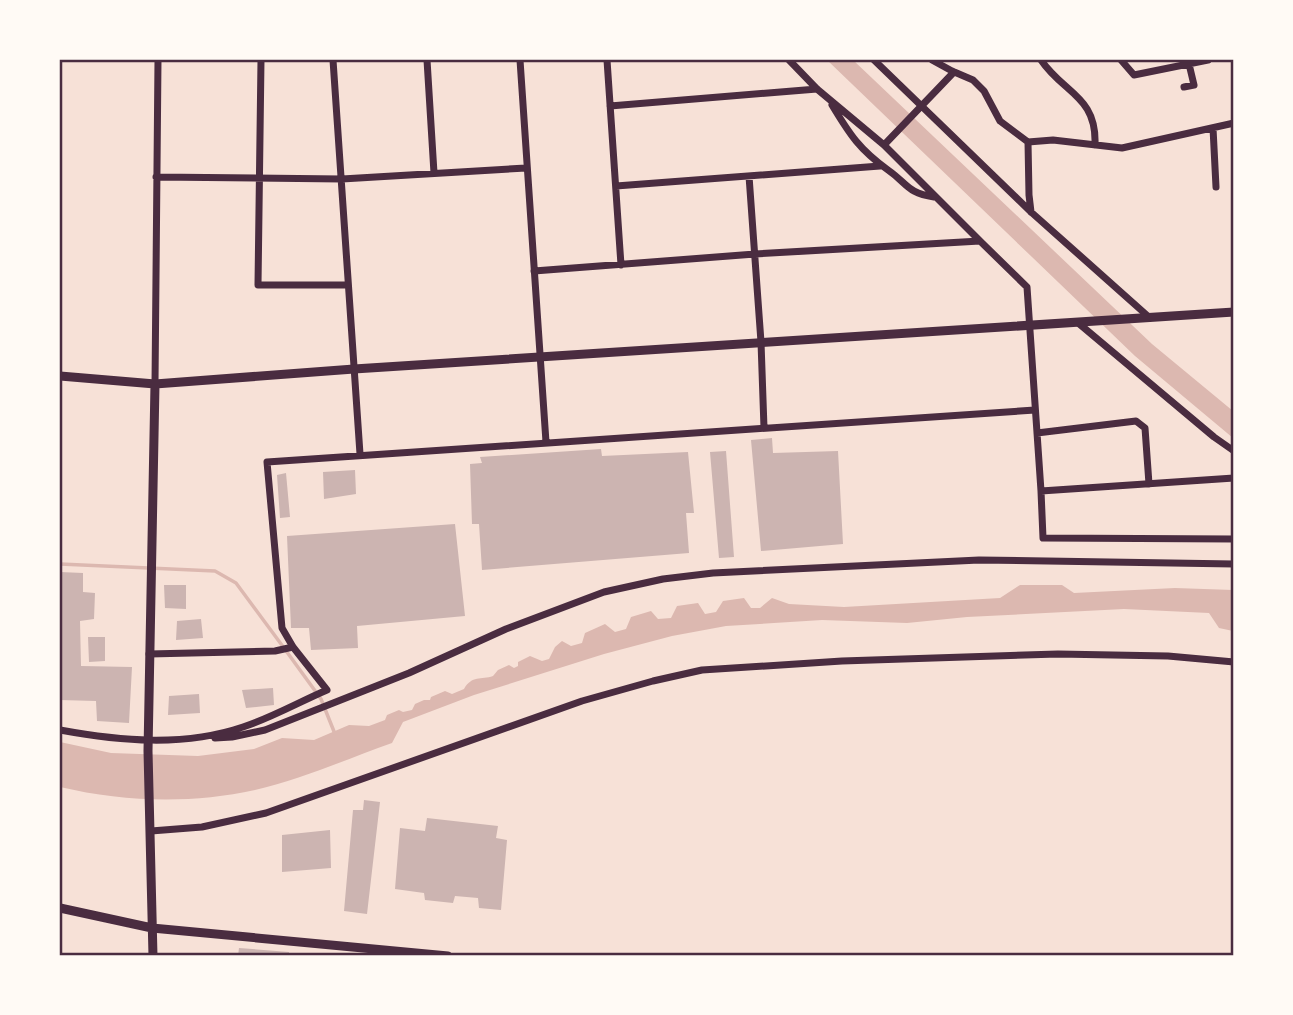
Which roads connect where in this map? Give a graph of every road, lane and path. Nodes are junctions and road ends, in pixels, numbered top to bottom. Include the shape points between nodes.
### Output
1 (158, 60) edge
2 (261, 60) edge
3 (333, 60) edge
4 (427, 60) edge
5 (520, 60) edge
6 (607, 60) edge
7 (789, 60) edge
8 (874, 60) edge
9 (933, 60) edge
10 (1041, 60) edge
11 (1121, 60) edge
12 (1208, 60) edge
13 (1189, 64) junction
14 (954, 72) junction
15 (1184, 88) dead end
16 (817, 89) junction
17 (830, 100) junction
18 (610, 106) junction
19 (920, 108) junction
20 (1234, 123) edge
21 (1213, 128) junction
22 (1028, 142) junction
23 (884, 145) junction
24 (1095, 145) junction
25 (880, 166) junction
26 (526, 168) junction
27 (434, 173) junction
28 (749, 176) junction
29 (156, 177) junction
30 (259, 178) junction
31 (342, 179) junction
32 (616, 186) junction
33 (1216, 187) dead end
34 (934, 197) junction
35 (1031, 212) junction
36 (980, 242) junction
37 (755, 254) junction
38 (621, 265) junction
39 (534, 271) junction
40 (347, 285) junction
41 (1234, 312) edge
42 (1150, 318) junction
43 (1080, 321) junction
44 (1029, 326) junction
45 (761, 342) junction
46 (540, 357) junction
47 (354, 369) junction
48 (60, 376) edge
49 (155, 384) junction
50 (1035, 410) junction
51 (764, 428) junction
52 (1037, 433) junction
53 (546, 442) junction
54 (1234, 451) edge
55 (359, 454) junction
56 (1234, 478) edge
57 (1149, 484) junction
58 (1041, 491) junction
59 (1234, 539) edge
60 (1234, 564) edge
61 (291, 647) junction
62 (149, 654) junction
63 (1234, 662) edge
64 (60, 730) edge
65 (201, 738) junction
66 (149, 740) junction
67 (151, 827) junction
68 (60, 908) edge
69 (152, 928) junction
70 (153, 956) edge
71 (448, 956) edge

1 - 29 street
2 - 30 street
3 - 31 street
4 - 27 street
5 - 26 street
6 - 18 street
7 - 16 street
8 - 19 street
9 - 14 street
10 - 24 street via 1087,106 1096,128
11 - 13 street via 1134,75
12 - 13 street
13 - 15 street via 1194,85
14 - 19 street
14 - 22 street via 973,80 1000,121
16 - 17 street
16 - 18 street
17 - 23 street
17 - 25 street via 853,141
18 - 32 street
19 - 23 street
19 - 35 street
20 - 21 street
21 - 24 street via 1122,148
21 - 33 street
22 - 24 street
22 - 35 street
23 - 34 street
25 - 28 street
25 - 34 street via 915,194
26 - 27 street
26 - 39 street
27 - 31 street
28 - 32 street
28 - 37 street
29 - 30 street
29 - 49 street
30 - 31 street
30 - 40 street via 258,285
31 - 40 street
32 - 38 street
34 - 36 street
35 - 42 street
36 - 37 street
36 - 44 street via 1027,287
37 - 38 street
37 - 45 street
38 - 39 street
39 - 46 street
40 - 47 street
41 - 42 street
42 - 43 street
43 - 44 street
43 - 54 street
44 - 45 street
44 - 50 street
45 - 46 street
45 - 51 street
46 - 47 street
46 - 53 street
47 - 49 street
47 - 55 street
48 - 49 street
49 - 62 street
50 - 51 street
50 - 52 street
51 - 53 street
52 - 57 street via 1136,421 1145,428
52 - 58 street
53 - 55 street
55 - 61 street via 267,462 282,628
56 - 57 street
57 - 58 street
58 - 59 street via 1043,538
60 - 65 street via 979,560 663,579 604,592 506,629 265,730
61 - 62 street
61 - 65 street via 327,690 243,727
62 - 66 street
63 - 67 street via 1058,654 702,670 582,701 255,816 202,827
64 - 66 street
65 - 66 street
66 - 67 street
67 - 69 street
68 - 69 street
69 - 70 street
69 - 71 street

